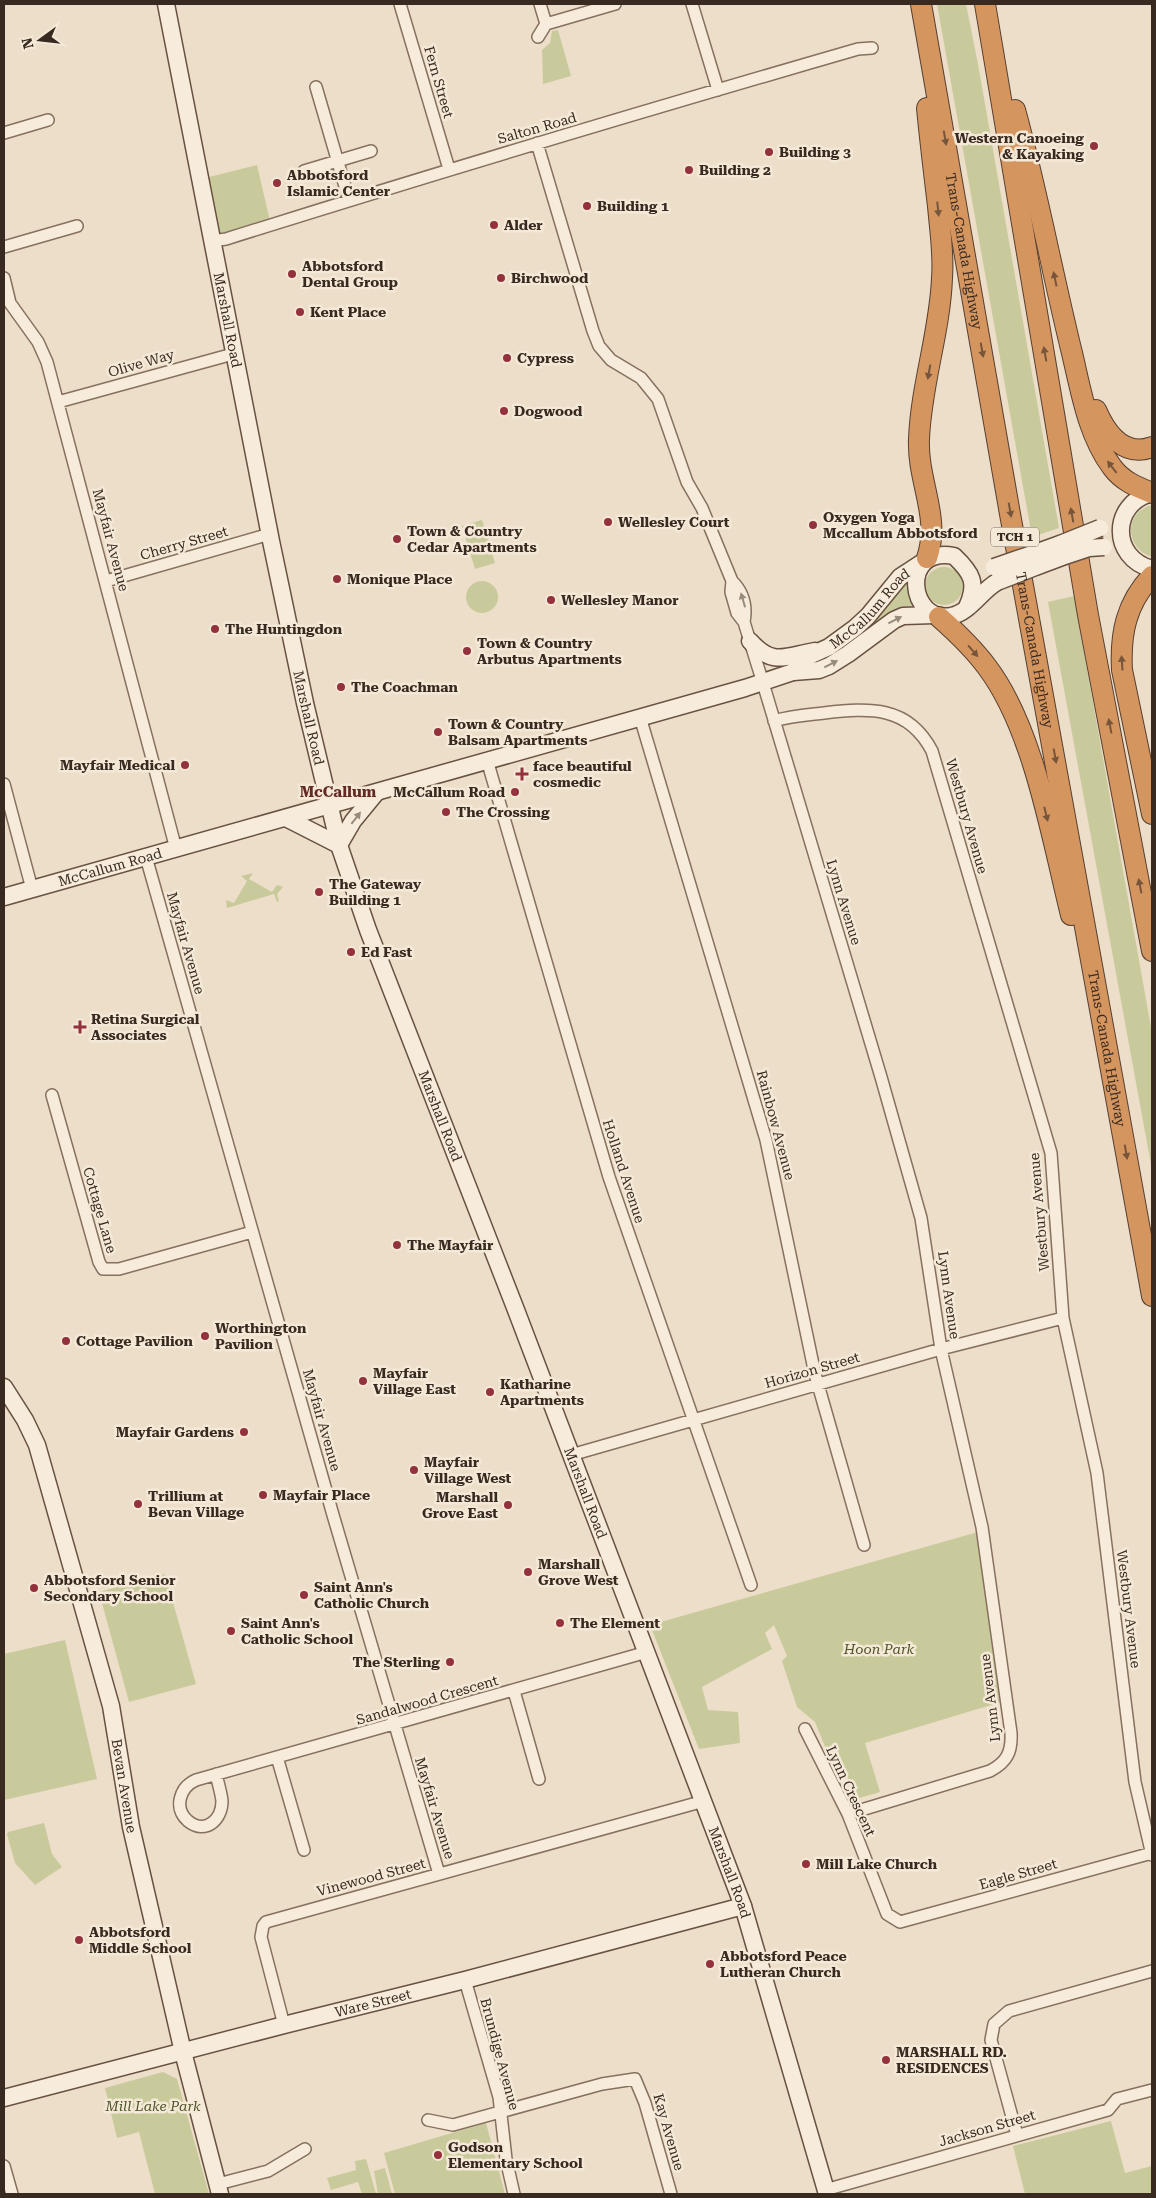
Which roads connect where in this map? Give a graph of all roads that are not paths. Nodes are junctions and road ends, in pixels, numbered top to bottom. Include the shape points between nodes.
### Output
1 (166, 4) edge
2 (400, 4) edge
3 (540, 4) edge
4 (615, 4) edge
5 (692, 4) edge
6 (916, 4) edge
7 (921, 4) edge
8 (985, 4) edge
9 (546, 24) junction
10 (538, 38) dead end
11 (992, 39) junction
12 (872, 48) dead end
13 (316, 87) dead end
14 (718, 90) junction
15 (48, 120) dead end
16 (4, 133) edge
17 (537, 143) junction
18 (371, 151) dead end
19 (337, 161) junction
20 (449, 170) junction
21 (304, 171) dead end
22 (349, 200) junction
23 (77, 226) dead end
24 (212, 242) junction
25 (4, 247) edge
26 (4, 278) edge
27 (1060, 306) junction
28 (233, 354) junction
29 (58, 402) junction
30 (1152, 446) edge
31 (1152, 493) edge
32 (1131, 505) junction
33 (270, 534) junction
34 (1061, 550) junction
35 (954, 556) junction
36 (1131, 558) junction
37 (925, 560) junction
38 (1152, 569) edge
39 (996, 575) junction
40 (1152, 576) edge
41 (106, 581) junction
42 (967, 607) junction
43 (936, 616) junction
44 (750, 641) junction
45 (820, 651) junction
46 (793, 672) junction
47 (763, 683) junction
48 (640, 717) junction
49 (774, 721) junction
50 (487, 760) junction
51 (4, 784) edge
52 (376, 793) junction
53 (329, 806) junction
54 (1152, 814) edge
55 (286, 818) junction
56 (340, 845) junction
57 (176, 848) junction
58 (146, 857) junction
59 (32, 889) junction
60 (4, 897) edge
61 (1152, 951) edge
62 (1110, 1069) junction
63 (52, 1095) dead end
64 (252, 1232) junction
65 (1152, 1296) edge
66 (1063, 1318) junction
67 (941, 1349) junction
68 (818, 1384) junction
69 (4, 1387) edge
70 (694, 1418) junction
71 (571, 1455) junction
72 (864, 1546) dead end
73 (751, 1585) dead end
74 (646, 1652) junction
75 (514, 1692) junction
76 (394, 1725) junction
77 (805, 1729) dead end
78 (277, 1757) junction
79 (216, 1774) junction
80 (539, 1779) dead end
81 (704, 1801) junction
82 (848, 1814) junction
83 (304, 1850) dead end
84 (1152, 1854) edge
85 (438, 1874) junction
86 (743, 1906) junction
87 (893, 1919) joint
88 (1152, 1970) edge
89 (465, 1980) junction
90 (284, 2025) junction
91 (183, 2052) junction
92 (1152, 2090) edge
93 (4, 2098) edge
94 (502, 2112) junction
95 (428, 2120) dead end
96 (1017, 2135) junction
97 (306, 2149) dead end
98 (4, 2166) edge
99 (219, 2189) edge
100 (826, 2192) edge
101 (12, 2194) edge
102 (514, 2194) edge
103 (671, 2194) edge

1 - 24 main road, Marshall Road
2 - 20 street, Fern Street
3 - 9 street
4 - 9 street
5 - 14 street
6 -> 37 highway via 942,262 939,310 918,440 933,524 931,548
7 -> 62 highway, Trans-Canada Highway / TCH 1
8 - 11 highway
9 - 10 street
27 -> 11 highway via 1024,143 1002,62
61 -> 11 highway via 1087,606
12 - 14 street, Salton Road via 858,49
13 - 19 street
14 - 17 street, Salton Road
15 - 16 street
17 - 20 street, Salton Road
17 - 44 street, Lynn Avenue via 599,346 611,360 641,378 658,398 687,482 702,508 732,580 740,589
18 - 19 street
19 - 21 street
19 - 22 street
20 - 22 street, Salton Road
22 - 24 street, Salton Road
23 - 25 street
24 - 28 main road, Marshall Road
26 - 29 street, Mayfair Avenue via 10,302 43,352
27 - 30 highway via 1073,333 1096,410 1108,432 1128,447 1141,449
31 -> 27 highway via 1119,476 1101,450 1086,411
28 - 29 street, Olive Way
28 - 33 main road, Marshall Road
29 - 41 street, Mayfair Avenue
31 - 32 main road
32 - 34 main road, bridge via 1100,528
32 - 36 main road via 1121,525 1123,546
33 - 41 street, Cherry Street
33 - 53 main road, Marshall Road
34 - 36 main road, bridge via 1104,547
34 - 39 main road, bridge
35 - 37 main road via 938,554
35 - 39 main road
35 - 42 main road via 973,580
36 - 38 main road
37 - 43 main road via 917,576 917,595 927,610
37 - 45 main road, McCallum Road via 900,577 868,616
39 - 42 main road via 990,586
54 -> 40 highway via 1121,652 1128,611 1142,586
41 - 57 street, Mayfair Avenue
42 - 43 main road via 952,616
46 -> 43 main road, McCallum Road via 829,666 902,616
43 -> 62 highway via 987,667 1019,726 1043,802
44 - 45 main road via 770,658
44 - 47 street, Lynn Avenue
45 - 46 main road, McCallum Road via 809,656
46 - 47 main road, McCallum Road
47 - 48 main road, McCallum Road
47 - 49 street, Lynn Avenue
48 - 50 main road, McCallum Road
48 - 68 street, Rainbow Avenue via 766,1140
49 - 66 street, Westbury Avenue via 858,709 883,712 901,717 916,728 932,750 1050,1153
49 - 67 street, Lynn Avenue via 921,1218
50 - 52 main road, McCallum Road
50 - 70 street, Holland Avenue via 609,1177
51 - 59 street
52 - 53 main road, McCallum Road
56 -> 52 main road via 353,821
53 - 55 main road, McCallum Road
53 - 56 main road, Marshall Road
55 - 56 main road
55 - 57 main road, McCallum Road
56 - 71 main road, Marshall Road via 368,930
57 - 58 main road, McCallum Road
58 - 59 main road, McCallum Road
58 - 64 street, Mayfair Avenue
59 - 60 main road, McCallum Road
62 -> 65 highway, Trans-Canada Highway / TCH 1
63 - 64 street, Cottage Lane via 103,1269 119,1269
64 - 76 street, Mayfair Avenue
66 - 67 street, Horizon Street
66 - 84 street, Westbury Avenue via 1097,1473 1135,1782
67 - 68 street, Horizon Street
67 - 82 street, Lynn Avenue via 982,1527 1011,1745 1009,1755 1000,1766 990,1771
68 - 70 street, Horizon Street
68 - 72 street, Rainbow Avenue
69 - 91 main road, Bevan Avenue via 37,1445 111,1706 131,1827
70 - 71 street, Horizon Street
70 - 73 street, Holland Avenue
71 - 74 main road, Marshall Road
74 - 75 street, Sandalwood Crescent
74 - 81 main road, Marshall Road
75 - 76 street, Sandalwood Crescent
75 - 80 street
76 - 78 street, Sandalwood Crescent
76 - 85 street, Mayfair Avenue
77 - 82 street, Lynn Crescent
78 - 79 street, Sandalwood Crescent
78 - 83 street
79 - 79 street, Sandalwood Crescent via 190,1782 181,1792 183,1815 193,1824 207,1826 219,1817 222,1802
81 - 85 street, Vinewood Street
81 - 86 main road, Marshall Road
82 - 87 street, Lynn Crescent via 883,1906
84 - 87 street, Eagle Street via 909,1920 900,1922
85 - 90 street, Vinewood Street via 266,1922 261,1938
86 - 89 main road, Ware Street
86 - 100 main road, Marshall Road
88 - 96 street via 1009,2011 994,2024 991,2040
89 - 90 main road, Ware Street
89 - 94 street, Brundige Avenue
90 - 91 main road, Ware Street
91 - 93 main road, Ware Street
91 - 99 main road, Bevan Avenue
92 - 96 street, Jackson Street via 1118,2099 1108,2110
94 - 95 street via 453,2124
94 - 102 street, Brundige Avenue via 506,2159
94 - 103 street, Kay Avenue via 602,2084 636,2079
96 - 100 street, Jackson Street
97 - 99 street via 268,2171
98 - 101 street

